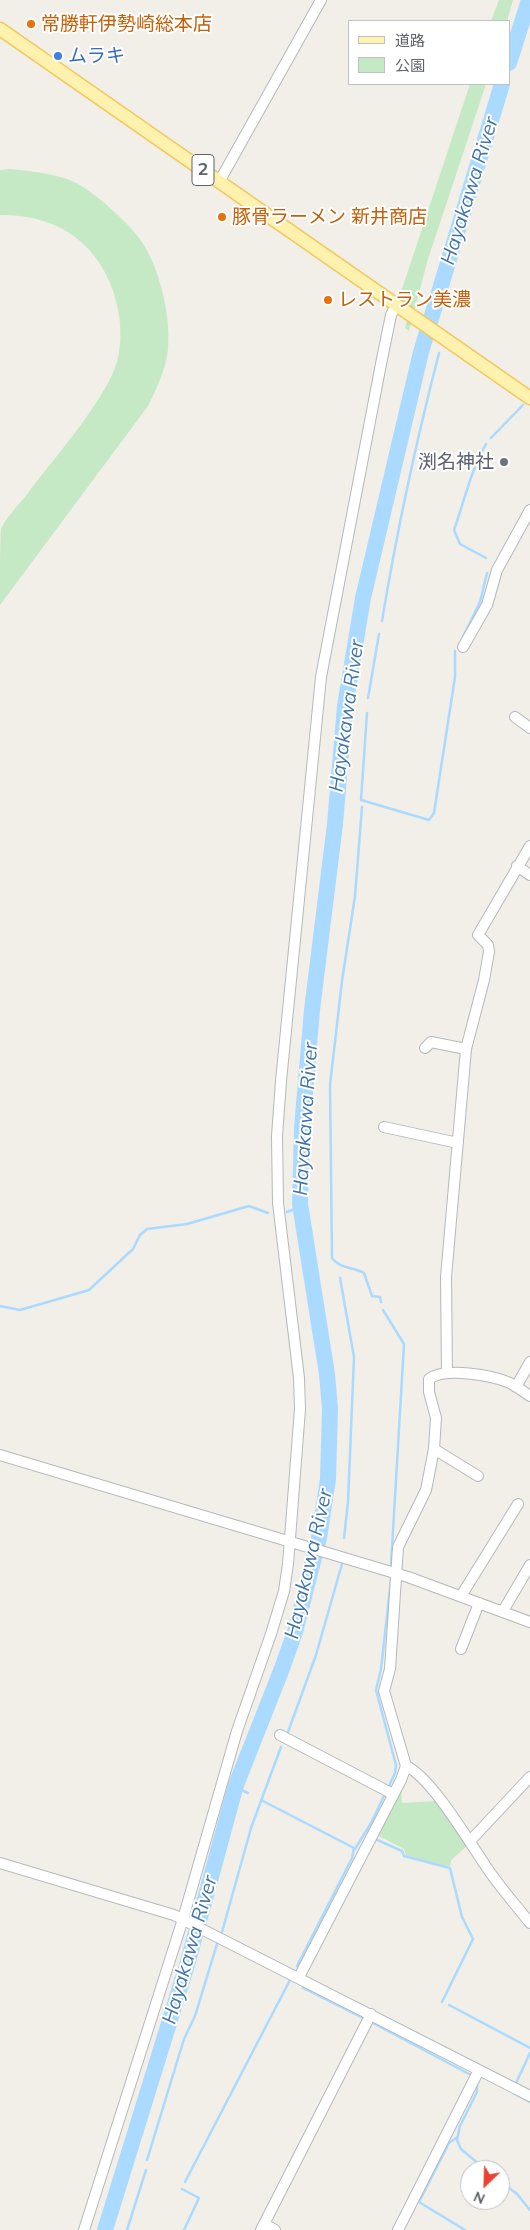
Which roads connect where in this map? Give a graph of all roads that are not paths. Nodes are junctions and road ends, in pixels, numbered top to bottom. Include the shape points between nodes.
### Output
1 (321, 0) edge
2 (0, 29) edge
3 (219, 182) junction
4 (401, 308) junction
5 (530, 398) edge
6 (530, 510) edge
7 (462, 647) dead end
8 (515, 717) dead end
9 (530, 728) edge
10 (530, 846) edge
11 (517, 866) junction
12 (530, 875) edge
13 (425, 1048) dead end
14 (466, 1049) junction
15 (384, 1127) dead end
16 (458, 1143) junction
17 (530, 1362) edge
18 (447, 1373) junction
19 (530, 1383) edge
20 (517, 1385) junction
21 (530, 1396) edge
22 (434, 1449) junction
23 (0, 1455) edge
24 (478, 1476) dead end
25 (518, 1504) dead end
26 (294, 1542) junction
27 (530, 1565) edge
28 (397, 1574) junction
29 (461, 1596) junction
30 (479, 1603) junction
31 (502, 1611) junction
32 (530, 1622) edge
33 (461, 1649) dead end
34 (280, 1735) dead end
35 (406, 1766) junction
36 (530, 1777) edge
37 (393, 1794) junction
38 (470, 1841) junction
39 (0, 1863) edge
40 (185, 1920) junction
41 (530, 1923) edge
42 (299, 1977) junction
43 (371, 2014) junction
44 (479, 2070) junction
45 (530, 2096) edge
46 (263, 2227) edge
47 (84, 2230) edge
48 (275, 2230) edge
49 (398, 2230) edge

1 - 3 street
2 - 3 main road, 2
3 - 4 main road, 2
4 - 5 main road, 2
4 - 26 street via 391,315 321,677 281,1082 277,1136 279,1212 300,1409
6 - 7 street via 497,570 487,605
8 - 9 street
10 - 11 street
11 - 12 street
11 - 14 street via 478,935 488,945 489,952
13 - 14 street via 431,1042
14 - 16 street
15 - 16 street
16 - 18 street via 446,1277
17 - 20 street
18 - 20 street
18 - 22 street via 432,1377 428,1384 436,1418
19 - 20 street
20 - 21 street
22 - 24 street
22 - 28 street via 426,1490 398,1547
23 - 26 street
25 - 29 street
26 - 28 street
26 - 40 street via 284,1591 237,1731
27 - 31 street
28 - 29 street
28 - 35 street via 390,1669 384,1691
29 - 30 street
30 - 31 street
30 - 33 street
31 - 32 street
34 - 37 street
35 - 37 street
35 - 38 street via 413,1769
36 - 38 street
37 - 42 street
38 - 41 street
39 - 40 street
40 - 42 street
40 - 47 street
42 - 43 street
43 - 44 street
43 - 46 street
44 - 45 street
44 - 49 street
46 - 48 street

